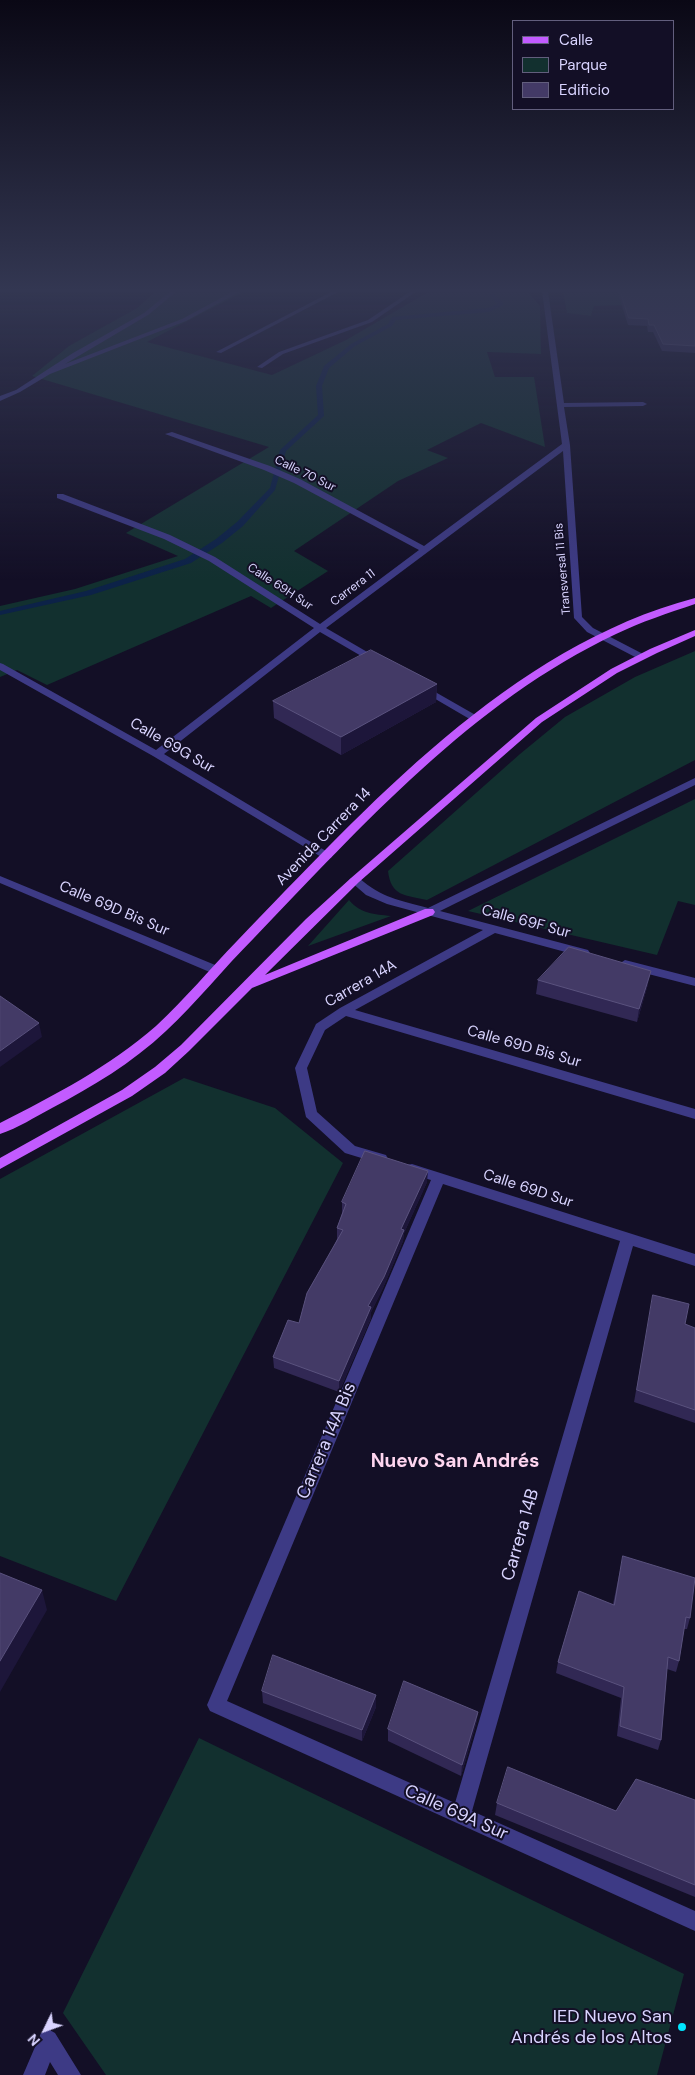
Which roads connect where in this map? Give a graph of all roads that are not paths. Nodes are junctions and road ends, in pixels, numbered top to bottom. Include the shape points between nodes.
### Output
1 (24, 388) edge
2 (559, 388) edge
3 (0, 399) edge
4 (643, 404) dead end
5 (561, 405) junction
6 (169, 434) dead end
7 (566, 446) junction
8 (60, 496) dead end
9 (425, 550) junction
10 (695, 601) edge
11 (320, 628) junction
12 (695, 633) edge
13 (603, 637) junction
14 (640, 656) junction
15 (0, 666) edge
16 (385, 666) edge
17 (418, 685) edge
18 (476, 719) junction
19 (157, 754) junction
20 (695, 781) edge
21 (327, 856) junction
22 (0, 879) edge
23 (355, 880) junction
24 (429, 912) junction
25 (494, 930) junction
26 (216, 970) junction
27 (695, 982) edge
28 (248, 986) junction
29 (344, 1011) junction
30 (695, 1114) edge
31 (0, 1129) edge
32 (350, 1150) joint
33 (0, 1164) edge
34 (439, 1178) junction
35 (628, 1238) junction
36 (695, 1260) edge
37 (216, 1705) joint
38 (461, 1815) junction
39 (695, 1921) edge
40 (34, 2075) edge
41 (70, 2075) edge

1 - 3 street
2 - 5 street, Transversal 11 Bis
4 - 5 street
5 - 7 street, Transversal 11 Bis
6 - 9 street, Calle 70 Sur via 288,477
7 - 9 street, Carrera 11
7 - 13 street, Transversal 11 Bis via 578,618
8 - 11 street, Calle 69H Sur via 167,537 212,559
9 - 11 street, Carrera 11
10 - 13 main road, Avenida Carrera 14
11 - 16 street, Calle 69H Sur
11 - 19 street, Carrera 11
12 - 14 main road
13 - 14 street, Transversal 11 Bis
13 - 18 main road, Avenida Carrera 14 via 544,670
14 - 23 main road via 539,720
15 - 19 street, Calle 69G Sur
17 - 18 street
18 - 21 main road, Avenida Carrera 14 via 383,798
19 - 21 street, Calle 69G Sur
20 - 24 street
21 - 26 main road, Avenida Carrera 14
22 - 26 street, Calle 69D Bis Sur
23 - 24 street, Calle 69F Sur via 376,896
23 - 28 main road
24 - 25 street, Calle 69F Sur
24 - 28 main road
25 - 27 street, Calle 69F Sur
25 - 29 street, Carrera 14A
26 - 31 main road, Avenida Carrera 14 via 177,1013 120,1062
28 - 33 main road via 160,1070 110,1103
29 - 30 street, Calle 69D Bis Sur
29 - 32 street, Carrera 14A via 320,1027 300,1068 311,1114
32 - 34 street, Calle 69D Sur
34 - 35 street, Calle 69D Sur
34 - 37 street, Carrera 14A Bis
35 - 36 street, Calle 69D Sur
35 - 38 street, Carrera 14B
37 - 38 street, Calle 69A Sur
38 - 39 street, Calle 69A Sur
40 - 41 street via 48,2040

